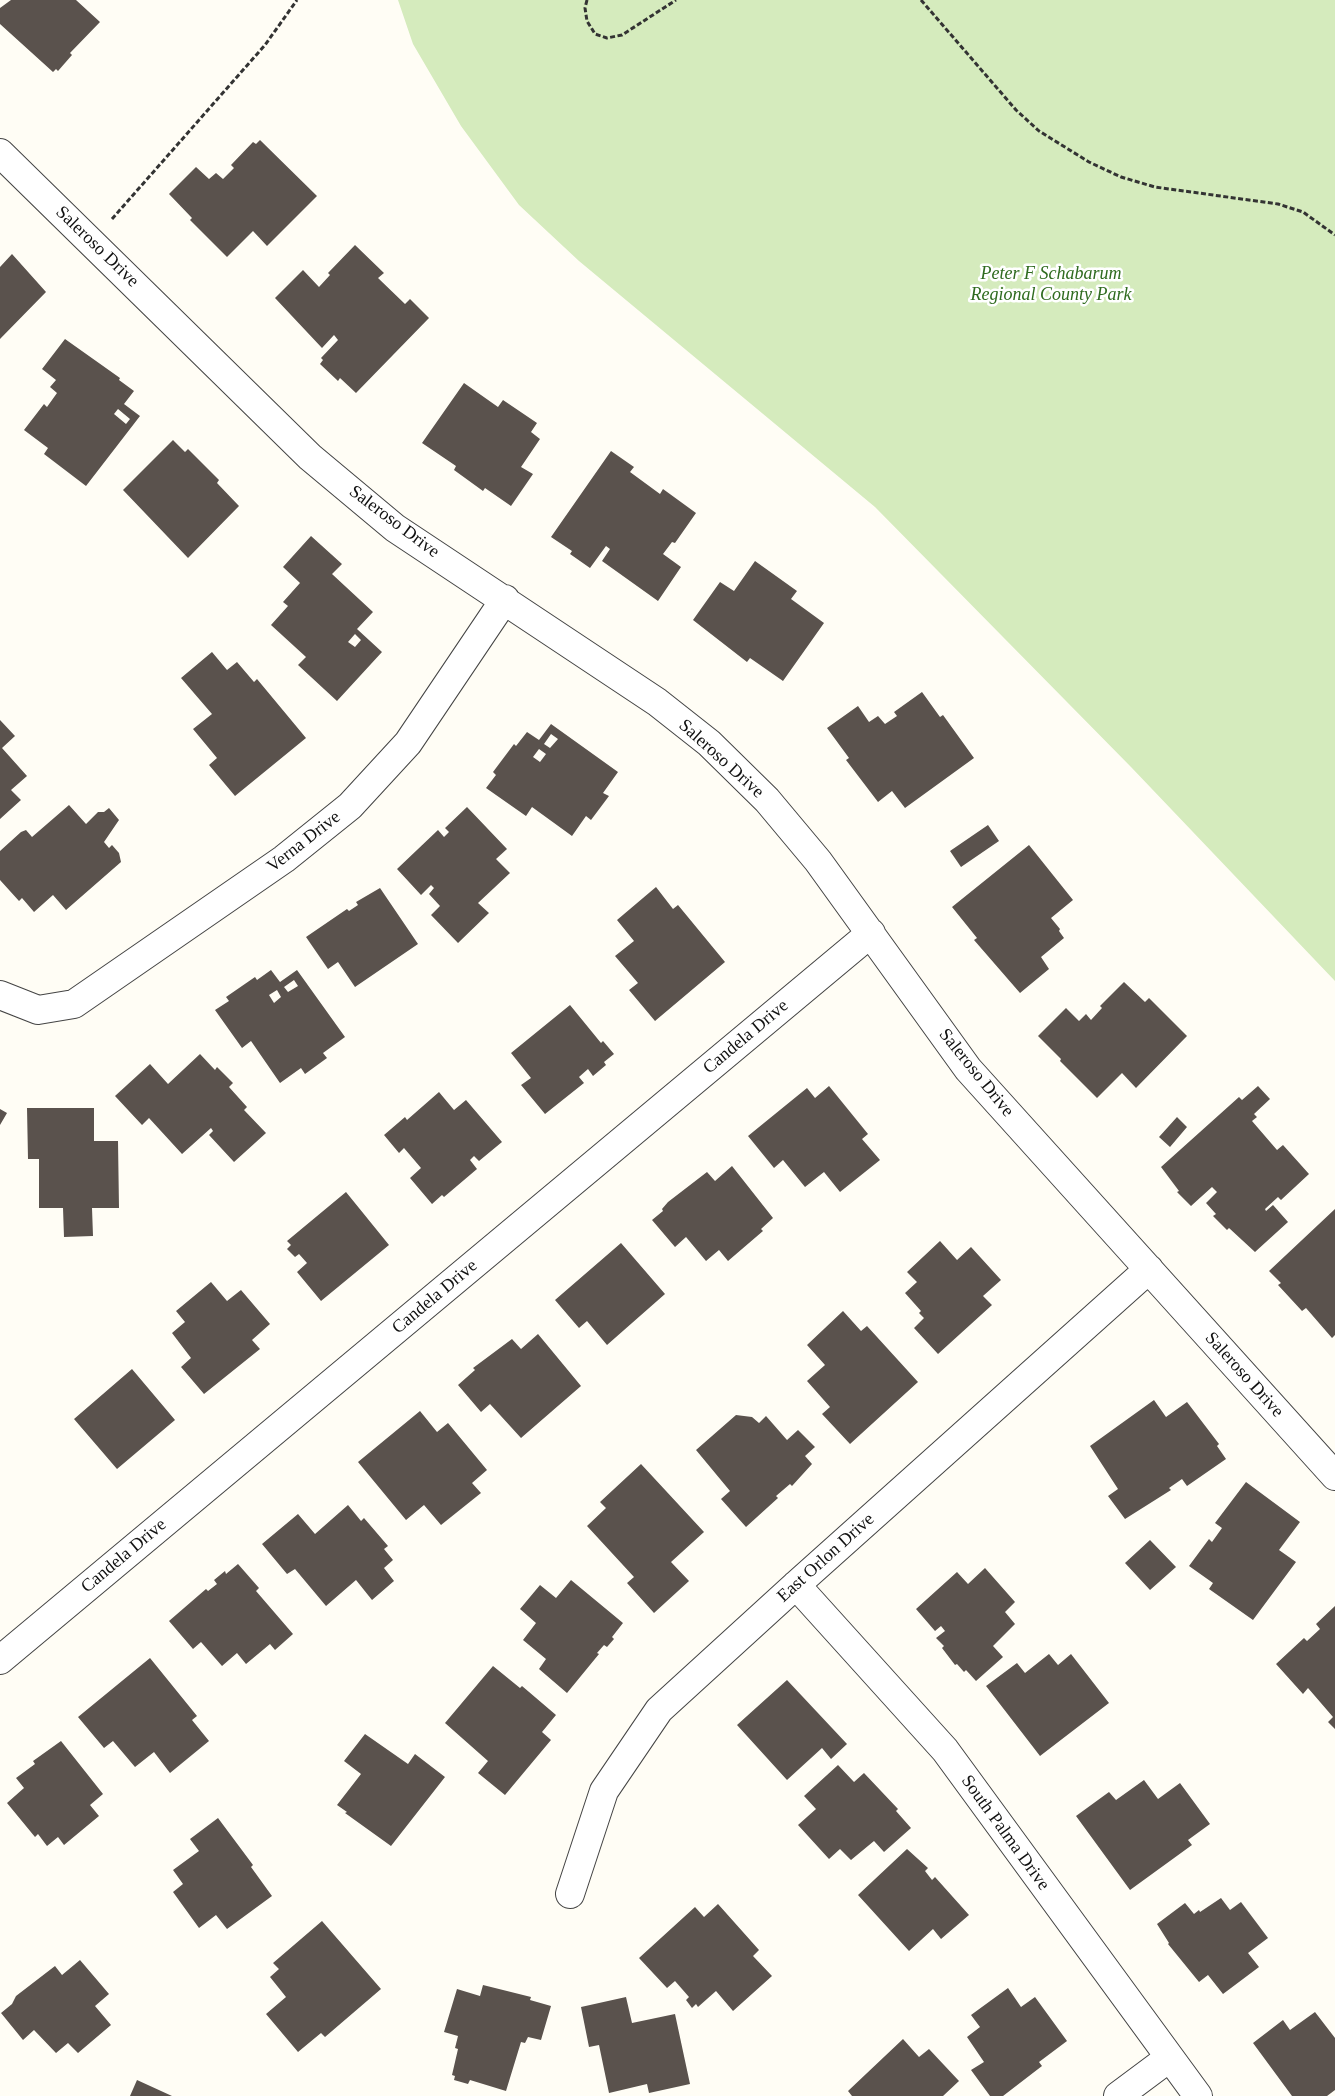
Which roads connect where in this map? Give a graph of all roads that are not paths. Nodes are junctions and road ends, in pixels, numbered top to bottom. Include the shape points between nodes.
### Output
1 (0, 153) edge
2 (505, 599) junction
3 (871, 933) junction
4 (0, 995) edge
5 (1149, 1269) junction
6 (1335, 1476) edge
7 (796, 1585) junction
8 (0, 1660) edge
9 (570, 1894) dead end
10 (1169, 2058) junction
11 (1118, 2096) edge
12 (1198, 2096) edge

1 - 2 street, Saleroso Drive via 310,457 395,528
2 - 3 street, Saleroso Drive via 657,702 709,743 767,800 818,861
2 - 4 street, Verna Drive via 408,743 350,806 284,860 74,1004 38,1010
3 - 5 street, Saleroso Drive via 968,1069
3 - 8 street, Candela Drive
5 - 6 street, Saleroso Drive
5 - 7 street, East Orlon Drive
7 - 9 street, East Orlon Drive via 659,1710 604,1791
7 - 10 street, South Palma Drive via 945,1750
10 - 11 street
10 - 12 street, South Palma Drive

